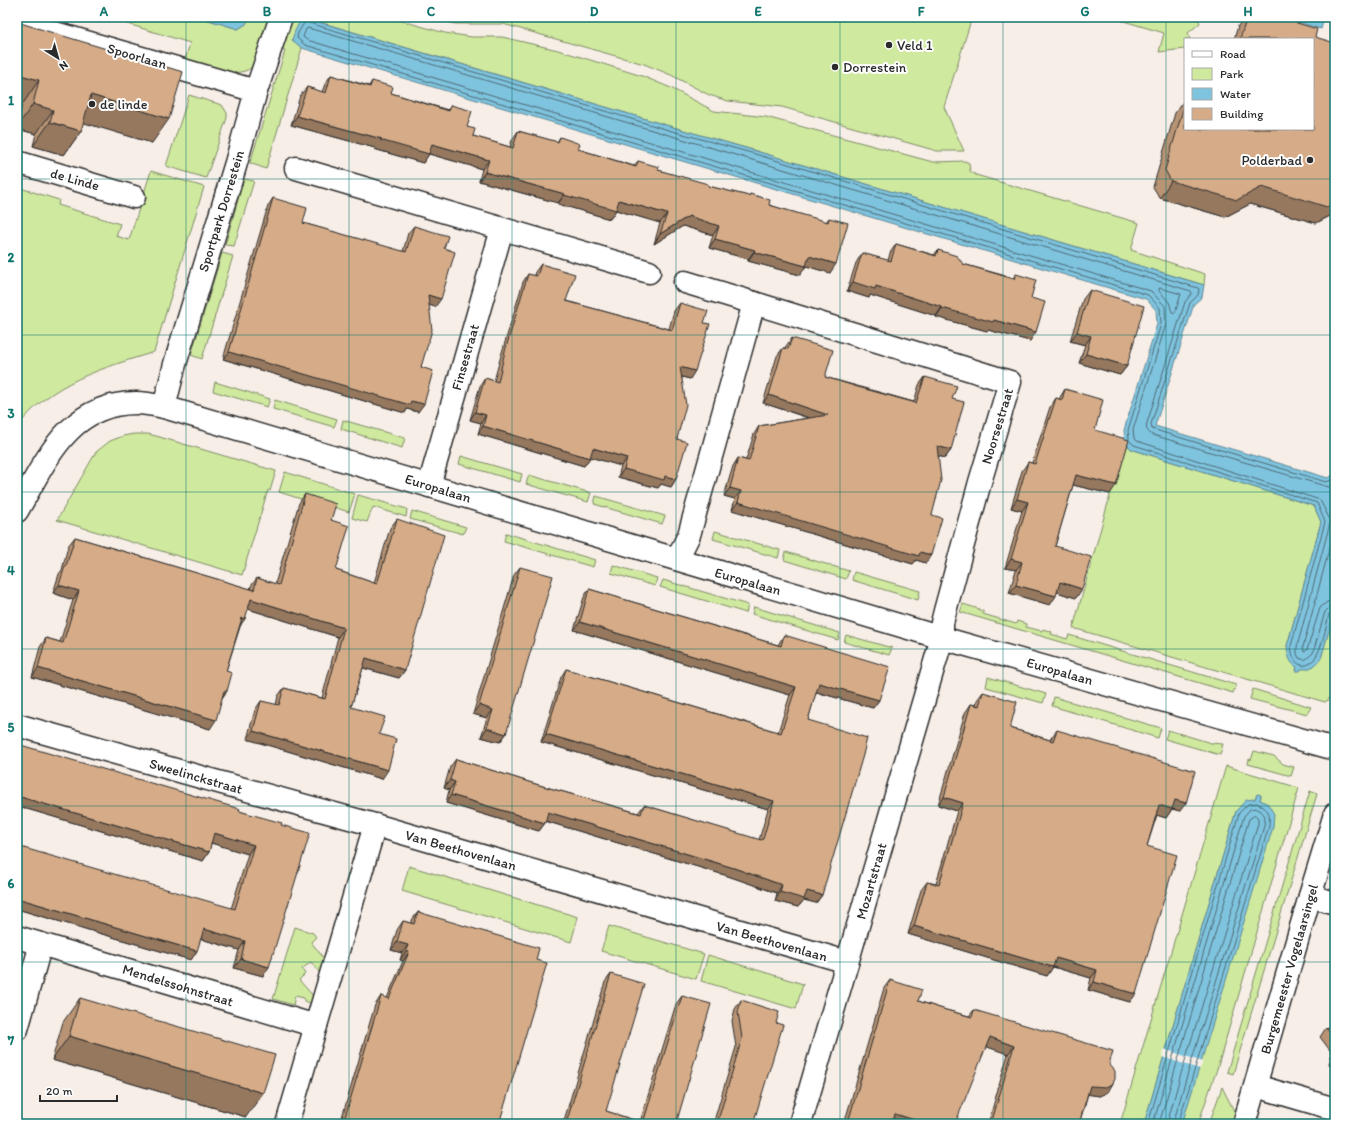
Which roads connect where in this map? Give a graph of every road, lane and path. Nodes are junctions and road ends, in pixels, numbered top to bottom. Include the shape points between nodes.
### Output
1 (281, 17) edge
2 (17, 22) edge
3 (256, 91) junction
4 (17, 162) edge
5 (296, 168) dead end
6 (134, 197) dead end
7 (502, 229) junction
8 (649, 272) dead end
9 (685, 282) dead end
10 (754, 303) junction
11 (164, 407) junction
12 (429, 486) junction
13 (17, 512) edge
14 (677, 559) junction
15 (942, 638) junction
16 (17, 725) edge
17 (1335, 749) edge
18 (1335, 814) edge
19 (375, 825) junction
20 (1310, 896) junction
21 (1335, 903) edge
22 (17, 937) edge
23 (41, 944) junction
24 (847, 962) junction
25 (316, 1026) junction
26 (17, 1029) edge
27 (1256, 1086) junction
28 (1335, 1109) edge
29 (287, 1124) edge
30 (800, 1124) edge
31 (1244, 1124) edge

1 - 3 street, Sportpark Dorrestein
2 - 3 street, Spoorlaan
3 - 11 street, Sportpark Dorrestein
4 - 6 street, de Linde
5 - 7 street
7 - 8 street
7 - 12 street, Finsestraat
9 - 10 street, Noorsestraat
10 - 14 street via 689,535
10 - 15 street, Noorsestraat via 1010,382 944,611
11 - 12 street, Europalaan
11 - 13 street, Europalaan via 138,403 111,406 86,416 63,436
12 - 14 street, Europalaan
14 - 15 street, Europalaan
15 - 17 street, Europalaan
15 - 24 street, Mozartstraat
16 - 19 street, Sweelinckstraat
18 - 20 street, Burgemeester Vogelaarsingel
19 - 24 street, Van Beethovenlaan
19 - 25 street
20 - 21 street
20 - 27 street, Burgemeester Vogelaarsingel
22 - 23 street, Mendelssohnstraat
23 - 25 street, Mendelssohnstraat
23 - 26 street
24 - 30 street, Mozartstraat
25 - 29 street
27 - 28 street
27 - 31 street, Burgemeester Vogelaarsingel

